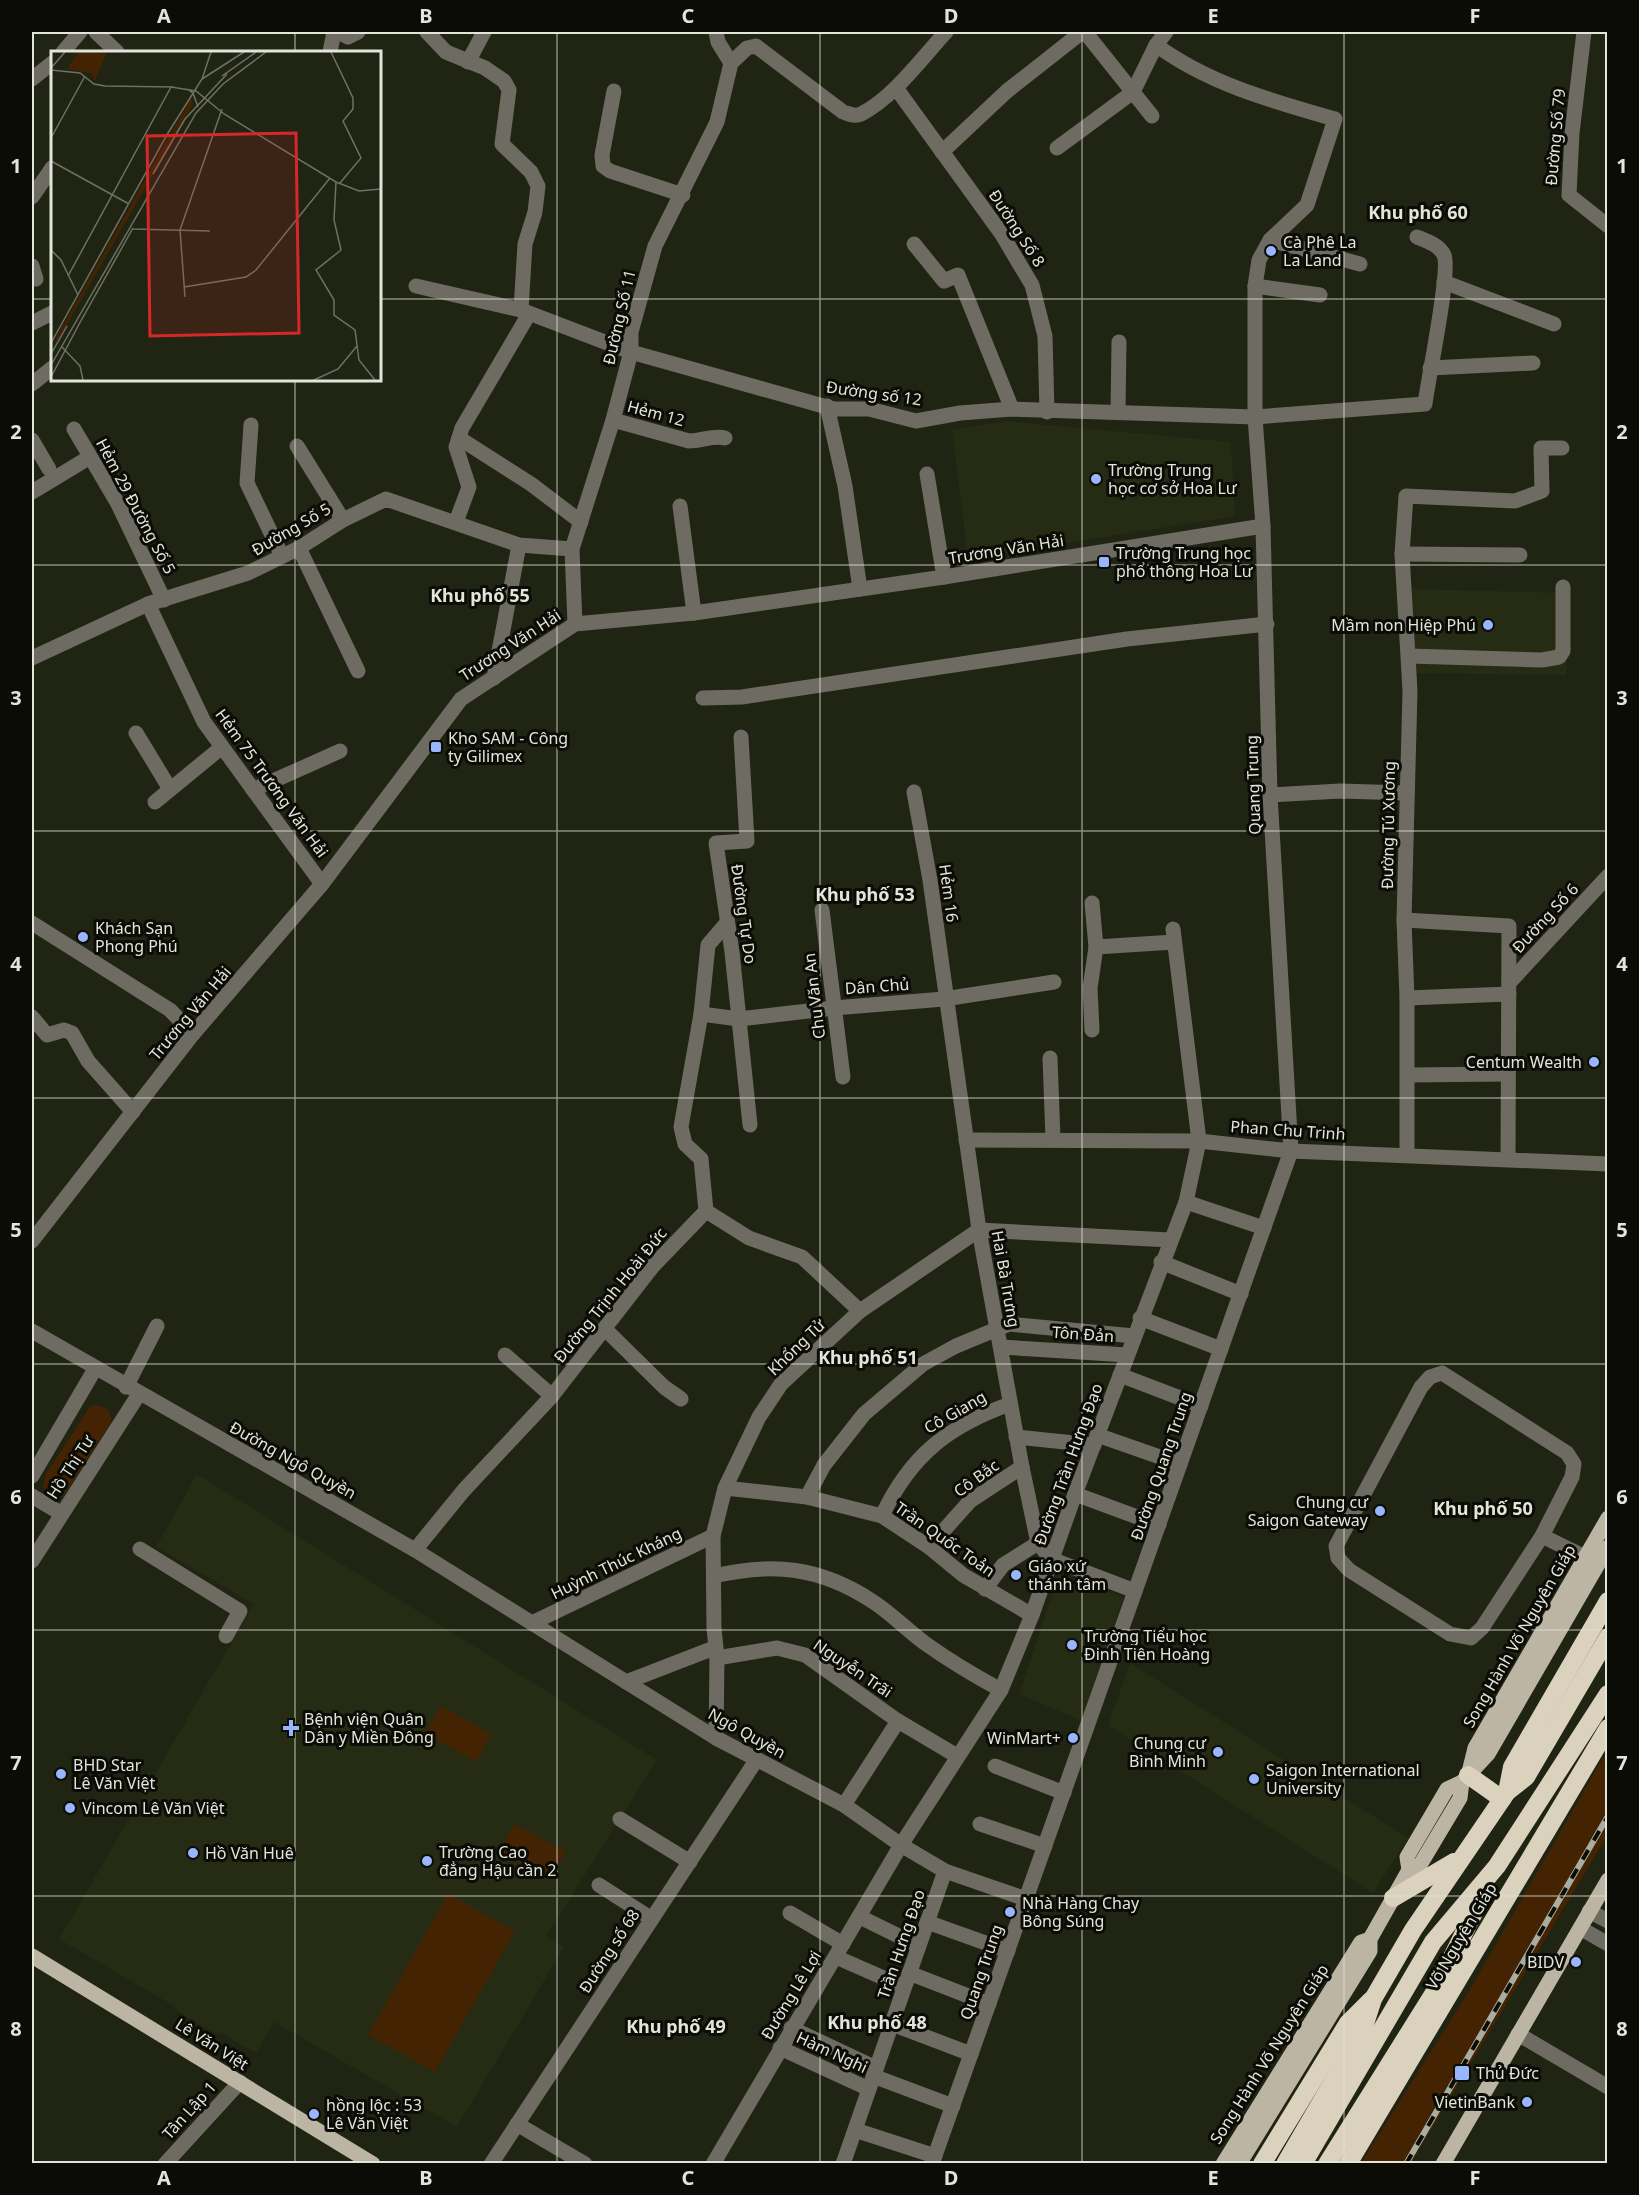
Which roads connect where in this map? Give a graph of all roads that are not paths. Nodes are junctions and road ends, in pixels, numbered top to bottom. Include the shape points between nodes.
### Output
1 (80, 32) edge
2 (96, 32) edge
3 (336, 32) edge
4 (358, 32) edge
5 (427, 32) edge
6 (484, 32) edge
7 (716, 32) edge
8 (946, 32) edge
9 (1083, 32) edge
10 (1166, 32) edge
11 (1584, 32) edge
12 (1156, 45) junction
13 (64, 51) edge
14 (116, 51) edge
15 (330, 51) edge
16 (468, 62) junction
17 (731, 63) junction
18 (51, 64) edge
19 (32, 79) edge
20 (896, 88) junction
21 (614, 91) dead end
22 (1133, 92) junction
23 (1152, 116) dead end
24 (1057, 148) dead end
25 (942, 152) junction
26 (50, 171) edge
27 (683, 195) junction
28 (32, 197) edge
29 (1608, 226) edge
30 (1417, 237) dead end
31 (1270, 240) junction
32 (914, 244) dead end
33 (1360, 264) dead end
34 (1444, 282) junction
35 (416, 286) dead end
36 (1255, 286) junction
37 (1320, 295) dead end
38 (525, 312) junction
39 (51, 314) edge
40 (32, 323) edge
41 (1554, 324) dead end
42 (1119, 342) dead end
43 (631, 352) junction
44 (1533, 363) dead end
45 (1430, 368) junction
46 (51, 369) edge
47 (32, 384) edge
48 (827, 406) junction
49 (1012, 409) junction
50 (1047, 412) junction
51 (1118, 412) junction
52 (1255, 417) junction
53 (613, 420) junction
54 (251, 424) dead end
55 (74, 429) dead end
56 (459, 438) junction
57 (725, 438) dead end
58 (32, 440) edge
59 (297, 446) dead end
60 (1562, 448) dead end
61 (90, 457) junction
62 (49, 469) dead end
63 (927, 474) dead end
64 (32, 492) edge
65 (680, 506) dead end
66 (343, 520) junction
67 (456, 522) junction
68 (581, 522) junction
69 (1263, 526) junction
70 (519, 545) junction
71 (298, 548) junction
72 (572, 549) junction
73 (1402, 554) junction
74 (1520, 555) dead end
75 (282, 556) junction
76 (944, 578) junction
77 (1563, 587) dead end
78 (860, 589) junction
79 (164, 600) junction
80 (148, 604) junction
81 (694, 613) junction
82 (575, 624) junction
83 (1267, 624) junction
84 (1409, 656) junction
85 (32, 658) edge
86 (358, 671) dead end
87 (494, 678) junction
88 (703, 698) dead end
89 (135, 733) dead end
90 (741, 737) dead end
91 (222, 747) junction
92 (340, 751) dead end
93 (170, 789) junction
94 (253, 790) junction
95 (914, 792) dead end
96 (1407, 792) junction
97 (1270, 795) junction
98 (155, 802) dead end
99 (1608, 876) edge
100 (322, 884) junction
101 (1092, 903) dead end
102 (822, 910) dead end
103 (1404, 920) junction
104 (32, 923) edge
105 (726, 924) junction
106 (1096, 947) junction
107 (1054, 982) dead end
108 (1509, 989) junction
109 (1407, 998) junction
110 (944, 999) junction
111 (834, 1008) junction
112 (701, 1014) junction
113 (32, 1017) edge
114 (739, 1019) junction
115 (1092, 1030) dead end
116 (193, 1034) junction
117 (1050, 1058) dead end
118 (1508, 1074) junction
119 (1408, 1075) junction
120 (843, 1077) dead end
121 (133, 1112) junction
122 (750, 1125) dead end
123 (1053, 1139) junction
124 (966, 1140) junction
125 (1199, 1141) junction
126 (1291, 1151) junction
127 (1407, 1155) junction
128 (1508, 1158) junction
129 (1608, 1164) edge
130 (1186, 1202) junction
131 (706, 1211) junction
132 (1264, 1228) junction
133 (979, 1230) junction
134 (1170, 1240) junction
135 (32, 1241) edge
136 (1161, 1263) junction
137 (1241, 1294) junction
138 (860, 1311) junction
139 (1140, 1318) junction
140 (157, 1326) dead end
141 (605, 1329) junction
142 (997, 1329) junction
143 (32, 1331) edge
144 (1134, 1336) junction
145 (1001, 1347) junction
146 (1221, 1349) junction
147 (505, 1355) dead end
148 (1127, 1355) junction
149 (95, 1369) junction
150 (1120, 1375) junction
151 (133, 1390) junction
152 (552, 1396) junction
153 (681, 1399) dead end
154 (1010, 1404) junction
155 (1201, 1406) junction
156 (1016, 1437) junction
157 (1095, 1440) junction
158 (1180, 1464) junction
159 (1022, 1467) junction
160 (32, 1476) edge
161 (725, 1488) junction
162 (1075, 1494) junction
163 (32, 1496) edge
164 (807, 1497) junction
165 (62, 1514) junction
166 (882, 1516) junction
167 (1608, 1518) edge
168 (1159, 1525) junction
169 (713, 1536) junction
170 (1542, 1536) junction
171 (1038, 1544) junction
172 (929, 1547) junction
173 (1608, 1548) edge
174 (140, 1549) dead end
175 (415, 1550) junction
176 (1585, 1557) junction
177 (1051, 1559) junction
178 (32, 1561) edge
179 (714, 1576) junction
180 (985, 1589) junction
181 (1135, 1591) junction
182 (1608, 1601) edge
183 (1032, 1615) junction
184 (534, 1622) junction
185 (226, 1636) dead end
186 (1608, 1637) edge
187 (716, 1653) junction
188 (626, 1682) junction
189 (1001, 1690) junction
190 (1608, 1694) edge
191 (898, 1721) junction
192 (1608, 1728) edge
193 (716, 1738) junction
194 (957, 1756) junction
195 (757, 1759) junction
196 (995, 1766) dead end
197 (1465, 1778) junction
198 (1064, 1793) junction
199 (1505, 1795) junction
200 (844, 1805) junction
201 (620, 1819) dead end
202 (980, 1824) dead end
203 (901, 1845) junction
204 (1045, 1846) junction
205 (1460, 1857) junction
206 (690, 1862) junction
207 (1497, 1866) junction
208 (945, 1871) junction
209 (1608, 1880) edge
210 (599, 1885) dead end
211 (1393, 1898) junction
212 (1026, 1899) junction
213 (1590, 1911) junction
214 (790, 1913) dead end
215 (860, 1917) junction
216 (652, 1919) junction
217 (927, 1922) junction
218 (1608, 1922) edge
219 (1580, 1928) junction
220 (1370, 1939) junction
221 (1608, 1944) edge
222 (919, 1946) junction
223 (839, 1951) junction
224 (1008, 1951) junction
225 (32, 1956) edge
226 (907, 1980) junction
227 (989, 2004) junction
228 (1372, 2004) junction
229 (892, 2024) junction
230 (791, 2028) junction
231 (1518, 2034) junction
232 (780, 2048) junction
233 (971, 2054) junction
234 (873, 2078) junction
235 (240, 2082) junction
236 (1608, 2087) edge
237 (953, 2106) junction
238 (517, 2124) junction
239 (855, 2130) junction
240 (934, 2160) edge
241 (165, 2163) edge
242 (374, 2163) edge
243 (491, 2163) edge
244 (585, 2163) edge
245 (713, 2163) edge
246 (843, 2163) edge
247 (1223, 2163) edge
248 (1239, 2163) edge
249 (1262, 2163) edge
250 (1285, 2163) edge
251 (1303, 2163) edge
252 (1327, 2163) edge
253 (1348, 2163) edge
254 (1443, 2163) edge

1 - 13 street
2 - 14 street
3 - 4 street via 348,37
3 - 15 street
5 - 16 street via 446,51
6 - 16 street
7 - 17 street
8 - 20 street
9 - 22 street
9 - 25 street via 1007,91
10 - 12 street
11 - 29 street, Đường Số 79 via 1569,195
12 - 22 street
12 - 31 street via 1184,66 1262,98 1335,119 1307,206
16 - 38 street via 504,81 509,90 502,144 531,172 538,186 525,244
17 - 20 street via 747,48 756,46 843,112 853,115
17 - 27 street, Đường Số 11 via 717,122
18 - 19 street
20 - 25 street, Đường Số 8
21 - 27 street via 603,166
22 - 23 street
22 - 24 street
25 - 50 street, Đường Số 8 via 1001,233 1032,285 1045,336
26 - 28 street
27 - 43 street, Đường Số 11 via 655,246 631,332
30 - 34 street via 1437,246 1445,257
31 - 33 street
31 - 36 street via 1259,260
32 - 49 street via 944,281 958,275
34 - 41 street
34 - 45 street
35 - 38 street, Đường số 12
36 - 37 street
36 - 52 street
38 - 43 street, Đường số 12
38 - 56 street
39 - 40 street
42 - 51 street
43 - 48 street, Đường số 12
43 - 53 street, Đường Số 11
44 - 45 street
45 - 52 street, Đường số 12 via 1425,404
46 - 47 street
48 - 49 street, Đường số 12 via 869,410 916,421
48 - 78 street via 845,486
49 - 50 street, Đường số 12
50 - 51 street, Đường số 12
51 - 52 street, Đường số 12
52 - 69 street, Quang Trung
53 - 57 street, Hẻm 12 via 689,441
53 - 68 street, Đường Số 11
54 - 75 street via 248,483
55 - 61 street, Hẻm 29 Đường Số 5
56 - 67 street via 456,447 469,487
56 - 68 street
58 - 62 street
59 - 66 street
60 - 73 street, Đường Tú Xương via 1541,448 1542,491 1515,501 1406,496
61 - 64 street
61 - 79 street, Hẻm 29 Đường Số 5 via 118,504
63 - 76 street
65 - 81 street
66 - 67 street, Đường Số 5 via 386,499
66 - 71 street, Đường Số 5
67 - 70 street, Đường Số 5
68 - 72 street, Đường Số 11
69 - 76 street, Trương Văn Hải
69 - 83 street, Quang Trung
70 - 72 street, Đường Số 5
70 - 87 street
71 - 75 street, Đường Số 5
71 - 86 street
72 - 82 street, Đường Số 11
73 - 74 street
73 - 84 street, Đường Tú Xương
75 - 79 street, Đường Số 5 via 240,577
76 - 78 street, Trương Văn Hải
77 - 84 street via 1563,651 1559,657 1542,660
78 - 81 street, Trương Văn Hải
79 - 80 street, Đường Số 5
80 - 85 street, Đường Số 5
80 - 91 street, Hẻm 75 Trương Văn Hải via 204,722
81 - 82 street, Trương Văn Hải
82 - 87 street, Trương Văn Hải
83 - 88 street via 1127,639 742,697
83 - 97 street, Quang Trung
84 - 96 street, Đường Tú Xương
87 - 100 street, Trương Văn Hải via 461,699
89 - 93 street
90 - 105 street, Đường Tự Do via 747,841 716,843
91 - 93 street
91 - 94 street, Hẻm 75 Trương Văn Hải
92 - 94 street
93 - 98 street
94 - 100 street, Hẻm 75 Trương Văn Hải
95 - 110 street, Hẻm 16 via 930,880
96 - 97 street
96 - 103 street, Đường Tú Xương
97 - 126 street, Quang Trung
99 - 108 street, Đường Số 6
100 - 116 street, Trương Văn Hải
101 - 106 street
102 - 111 street, Chu Văn An
103 - 108 street via 1509,926
103 - 109 street, Đường Tú Xương
104 - 116 street via 170,1010
105 - 112 street via 708,945
105 - 114 street, Đường Tự Do
106 - 115 street via 1090,988
106 - 125 street, Đường Trần Hưng Đạo via 1174,936
107 - 110 street, Dân Chủ
108 - 109 street
108 - 118 street
109 - 119 street, Đường Tú Xương
110 - 111 street, Dân Chủ
110 - 124 street, Hai Bà Trưng
111 - 114 street, Dân Chủ
111 - 120 street, Chu Văn An
112 - 114 street, Dân Chủ
112 - 131 street via 681,1127 685,1144 701,1160
113 - 121 street via 47,1035 64,1030 72,1034 88,1061
114 - 122 street, Đường Tự Do
116 - 121 street, Trương Văn Hải
117 - 123 street
118 - 119 street
118 - 128 street
119 - 127 street, Đường Tú Xương
121 - 135 street, Trương Văn Hải
123 - 124 street, Phan Chu Trinh
123 - 125 street, Phan Chu Trinh
124 - 133 street, Hai Bà Trưng
125 - 126 street, Phan Chu Trinh
125 - 130 street, Đường Trần Hưng Đạo
126 - 127 street, Phan Chu Trinh
126 - 132 street, Đường Quang Trung
127 - 128 street, Phan Chu Trinh
128 - 129 street, Phan Chu Trinh
130 - 132 street
130 - 134 street, Đường Trần Hưng Đạo
131 - 138 street via 749,1238 802,1257
131 - 141 street, Đường Trịnh Hoài Đức via 653,1266
132 - 137 street, Đường Quang Trung
133 - 134 street
133 - 138 street, Khổng Tử
133 - 142 street, Hai Bà Trưng
134 - 136 street, Đường Trần Hưng Đạo
136 - 137 street
136 - 139 street, Đường Trần Hưng Đạo
137 - 146 street, Đường Quang Trung
138 - 161 street, Khổng Tử via 781,1384 759,1417
139 - 144 street, Đường Trần Hưng Đạo
139 - 146 street
140 - 151 street, Hồ Thị Tư
141 - 152 street, Đường Trịnh Hoài Đức
141 - 153 street
142 - 144 street via 1009,1324
142 - 145 street, Hai Bà Trưng
142 - 164 street via 923,1364 893,1388 843,1439
143 - 149 street, Đường Ngô Quyền
144 - 148 street, Đường Trần Hưng Đạo
145 - 148 street, Tôn Đản
145 - 154 street, Hai Bà Trưng
146 - 155 street, Đường Quang Trung
147 - 152 street
148 - 150 street, Đường Trần Hưng Đạo
149 - 151 street, Đường Ngô Quyền
149 - 160 street, Hồ Thị Tư
150 - 155 street
150 - 157 street, Đường Trần Hưng Đạo
151 - 165 street, Hồ Thị Tư
151 - 175 street, Đường Ngô Quyền
152 - 175 street, Đường Trịnh Hoài Đức via 464,1490
154 - 156 street, Hai Bà Trưng
154 - 166 street, Cô Giang via 986,1412 925,1451 905,1474
155 - 158 street, Đường Quang Trung
156 - 157 street
156 - 159 street, Hai Bà Trưng
157 - 158 street
157 - 162 street, Đường Trần Hưng Đạo
158 - 168 street, Đường Quang Trung
159 - 171 street, Hai Bà Trưng
159 - 172 street, Cô Bắc via 970,1501
161 - 164 street, Trần Quốc Toản
161 - 169 street, Khổng Tử
162 - 168 street
162 - 177 street, Đường Trần Hưng Đạo
163 - 165 street
164 - 166 street, Trần Quốc Toản
165 - 178 street, Hồ Thị Tư
166 - 172 street, Trần Quốc Toản
167 - 176 main road, Song Hành Võ Nguyên Giáp
168 - 181 street, Đường Quang Trung
169 - 179 street, Khổng Tử
169 - 184 street, Huỳnh Thúc Kháng
170 - 170 street via 1572,1477 1574,1464 1566,1454 1442,1373 1430,1377 1421,1387 1336,1546 1338,1557 1348,1570 1450,1634 1471,1638 1482,1628
170 - 176 street
171 - 177 street, Hai Bà Trưng
171 - 180 street via 1004,1564
172 - 180 street, Trần Quốc Toản
173 - 197 main road, Song Hành Võ Nguyên Giáp via 1488,1754
174 - 185 street via 240,1611
175 - 184 street, Đường Ngô Quyền
176 - 197 main road, Song Hành Võ Nguyên Giáp via 1475,1748
177 - 181 street
177 - 183 street, Đường Trần Hưng Đạo
179 - 187 street, Khổng Tử
179 - 189 street via 742,1569 781,1567 825,1577 874,1601 927,1645
180 - 183 street, Trần Quốc Toản
181 - 198 street, Đường Quang Trung
182 - 199 highway via 1512,1767
183 - 189 street, Đường Trần Hưng Đạo
184 - 188 street, Ngô Quyền
186 - 199 highway via 1526,1777
187 - 188 street, Nguyễn Trãi
187 - 191 street, Nguyễn Trãi via 777,1648 805,1655
187 - 193 street, Khổng Tử
188 - 193 street, Ngô Quyền
189 - 194 street, Đường Trần Hưng Đạo
190 - 207 highway, Võ Nguyên Giáp
191 - 194 street, Nguyễn Trãi
191 - 200 street
192 - 253 highway, Võ Nguyên Giáp
193 - 195 street, Ngô Quyền
194 - 203 street, Đường Trần Hưng Đạo
195 - 200 street, Ngô Quyền
195 - 206 street, Đường số 68
196 - 198 street
197 - 199 highway
197 - 211 main road, Song Hành Võ Nguyên Giáp via 1447,1789 1407,1857 1409,1870
198 - 204 street, Quang Trung
199 - 205 highway
200 - 203 street, Ngô Quyền
201 - 206 street
202 - 204 street
203 - 208 street, Ngô Quyền
203 - 215 street, Đường Lê Lợi
204 - 212 street, Quang Trung
205 - 211 highway
205 - 228 highway
206 - 216 street, Đường số 68
207 - 251 highway, Võ Nguyên Giáp via 1433,1942
207 - 252 highway, Võ Nguyên Giáp via 1437,1988
208 - 212 street, Ngô Quyền
208 - 217 street, Trần Hưng Đạo
209 - 213 main road
210 - 216 street
211 - 220 main road, Song Hành Võ Nguyên Giáp
212 - 224 street, Quang Trung
213 - 218 street
213 - 219 main road
214 - 223 street
215 - 222 street
215 - 223 street, Đường Lê Lợi
216 - 238 street, Đường số 68
217 - 222 street, Trần Hưng Đạo
217 - 224 street
219 - 221 street
219 - 231 main road
220 - 247 main road, Song Hành Võ Nguyên Giáp via 1361,1942
220 - 248 main road, Song Hành Võ Nguyên Giáp via 1370,1951
222 - 226 street, Trần Hưng Đạo
223 - 226 street
223 - 230 street, Đường Lê Lợi
224 - 227 street, Quang Trung
225 - 235 main road, Lê Văn Việt
226 - 227 street
226 - 229 street, Trần Hưng Đạo
227 - 233 street, Quang Trung
228 - 249 highway via 1348,2023
228 - 250 highway via 1362,2030
229 - 233 street
229 - 234 street, Trần Hưng Đạo
230 - 232 street, Đường Lê Lợi
230 - 234 street
231 - 236 street
231 - 254 main road
232 - 234 street, Hàm Nghi
232 - 245 street, Đường Lê Lợi
233 - 237 street, Quang Trung
234 - 237 street
234 - 239 street, Trần Hưng Đạo
235 - 241 street, Tân Lập 1
235 - 242 main road, Lê Văn Việt
237 - 240 street, Quang Trung
238 - 243 street, Đường số 68
238 - 244 street
239 - 240 street
239 - 246 street, Trần Hưng Đạo

